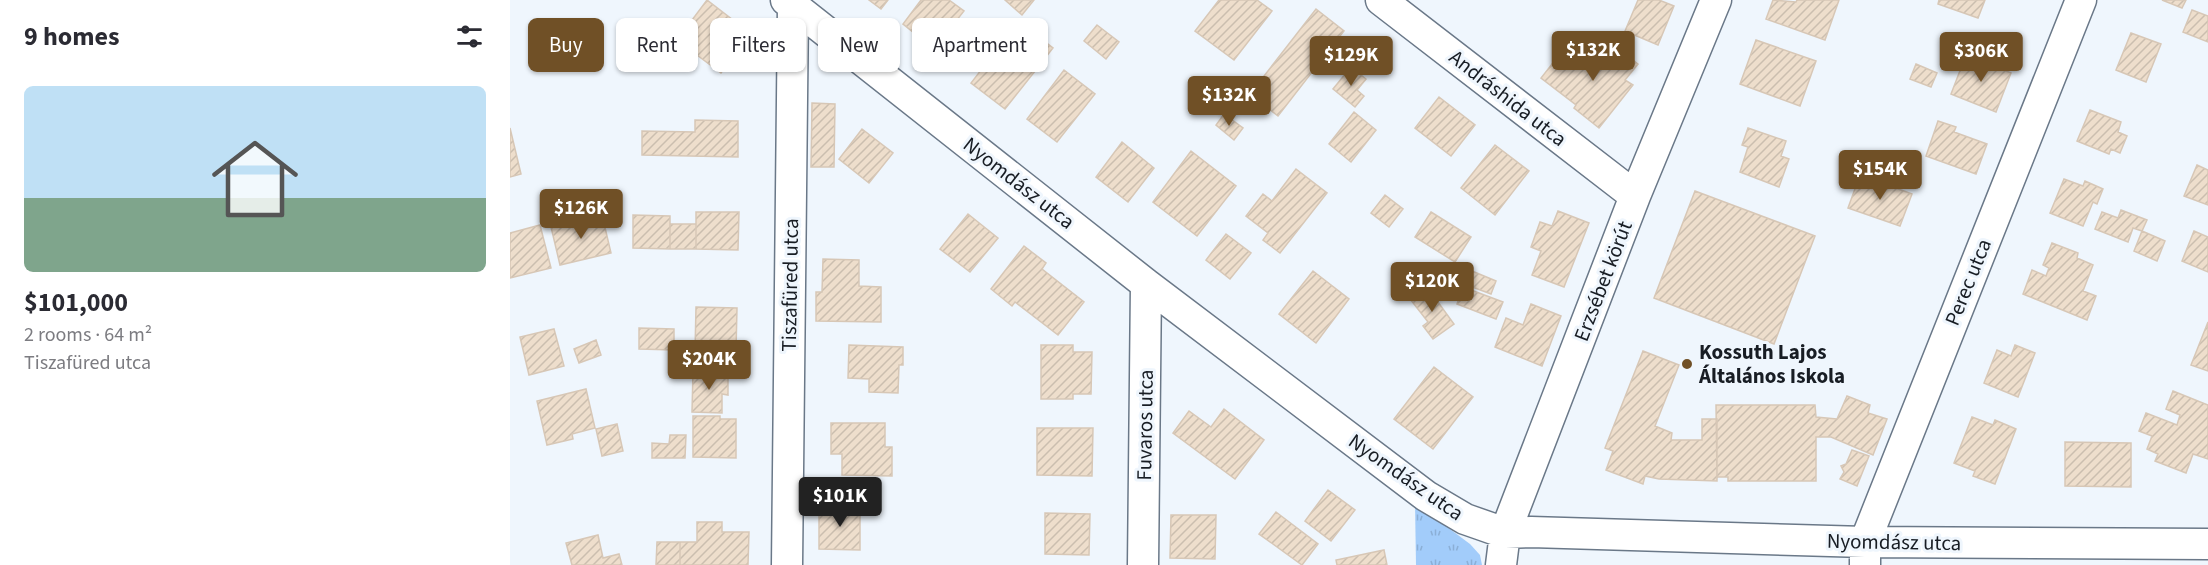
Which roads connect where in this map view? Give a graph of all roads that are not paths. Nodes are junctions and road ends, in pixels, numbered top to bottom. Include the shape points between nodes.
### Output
1 (1382, 0) edge
2 (1716, 0) edge
3 (2081, 0) edge
4 (790, 3) edge
5 (1635, 196) junction
6 (1146, 284) junction
7 (1505, 533) junction
8 (2208, 544) edge
9 (1864, 554) edge
10 (787, 565) edge
11 (1143, 565) edge
12 (1501, 565) edge

1 - 5 street, Andráshida utca
2 - 5 street, Erzsébet körút
3 - 9 street, Perec utca
4 - 6 street, Nyomdász utca
4 - 10 street, Tiszafüred utca
5 - 7 street, Erzsébet körút
6 - 7 street, Nyomdász utca via 1426,496 1466,519
6 - 11 street, Fuvaros utca
7 - 9 street, Nyomdász utca via 1543,532
7 - 12 street, Erzsébet körút
8 - 9 street, Nyomdász utca

